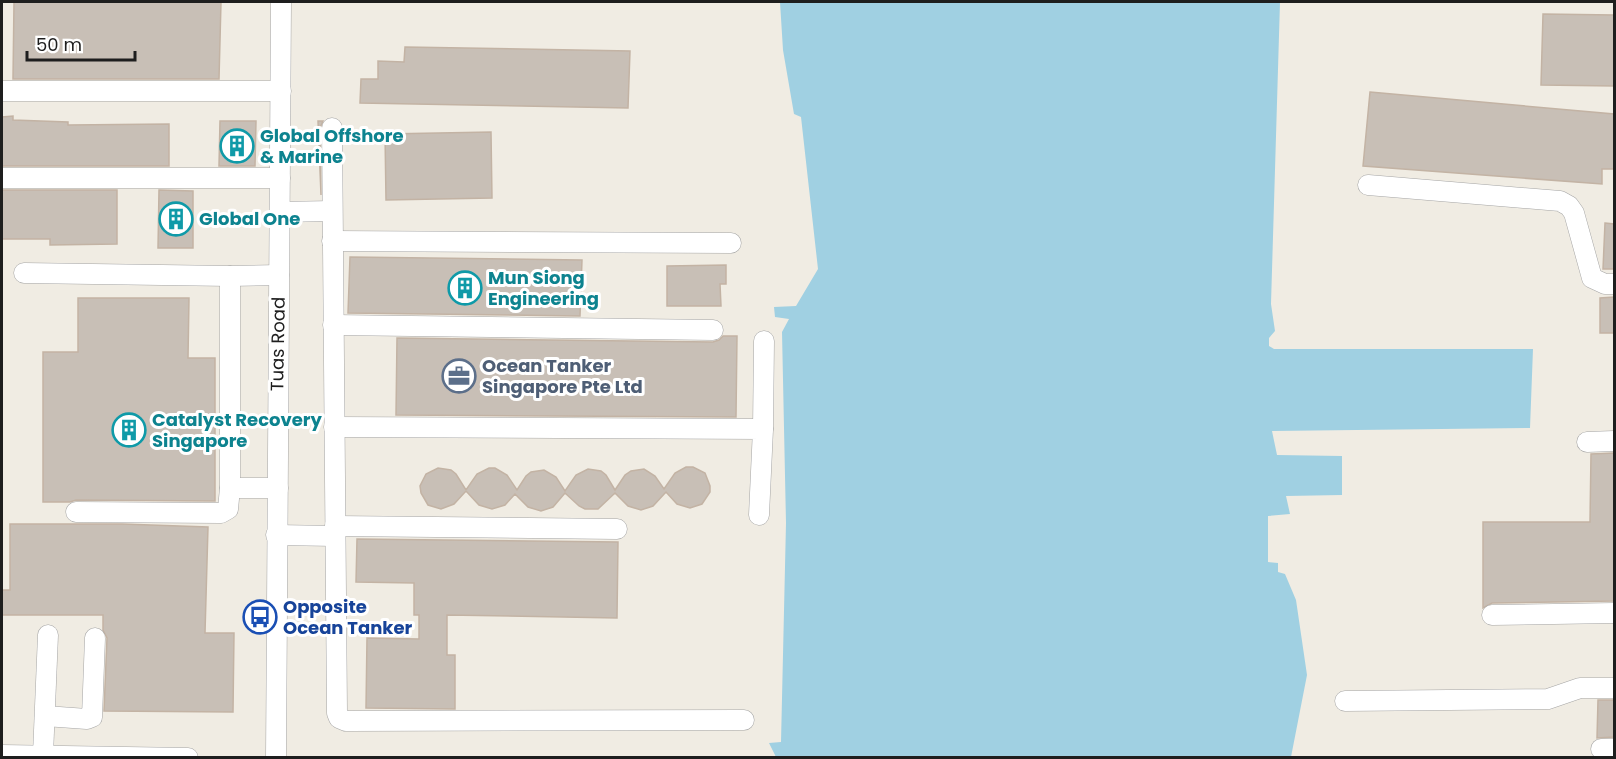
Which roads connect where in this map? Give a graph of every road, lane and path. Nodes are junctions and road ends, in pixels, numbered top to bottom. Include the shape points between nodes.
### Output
1 (281, 2) edge
2 (2, 91) edge
3 (281, 92) junction
4 (332, 128) dead end
5 (2, 178) edge
6 (280, 178) junction
7 (1368, 185) dead end
8 (332, 211) junction
9 (280, 212) junction
10 (332, 241) junction
11 (731, 243) dead end
12 (24, 273) dead end
13 (279, 275) junction
14 (230, 276) junction
15 (1614, 284) edge
16 (333, 325) junction
17 (713, 330) dead end
18 (764, 341) dead end
19 (334, 427) junction
20 (763, 429) junction
21 (1614, 441) edge
22 (1587, 442) dead end
23 (230, 488) junction
24 (278, 488) junction
25 (76, 512) dead end
26 (759, 515) dead end
27 (616, 529) dead end
28 (335, 531) junction
29 (276, 535) junction
30 (1614, 613) edge
31 (1492, 615) dead end
32 (48, 635) dead end
33 (95, 638) dead end
34 (1614, 688) edge
35 (1345, 701) dead end
36 (45, 716) junction
37 (744, 720) dead end
38 (2, 755) edge
39 (43, 755) junction
40 (22, 756) edge
41 (188, 758) edge
42 (276, 758) edge

1 - 3 street, Tuas Road
2 - 3 street
3 - 6 street, Tuas Road
4 - 8 street
5 - 6 street
6 - 9 street, Tuas Road
7 - 15 street via 1560,201 1574,213 1592,278
8 - 9 street
8 - 10 street
9 - 13 street, Tuas Road
10 - 11 street
10 - 16 street
12 - 14 street
13 - 14 street
13 - 24 street, Tuas Road
14 - 23 street
16 - 17 street
16 - 19 street
18 - 20 street
19 - 20 street
19 - 28 street
20 - 26 street
21 - 22 street
23 - 24 street
23 - 25 street via 230,505 221,513
24 - 29 street, Tuas Road
27 - 28 street
28 - 29 street
28 - 37 street via 337,713 342,720
29 - 42 street, Tuas Road
30 - 31 street
32 - 36 street
33 - 36 street via 92,717
34 - 35 street via 1580,688 1548,699
36 - 39 street
38 - 40 street
39 - 40 street
39 - 41 street

